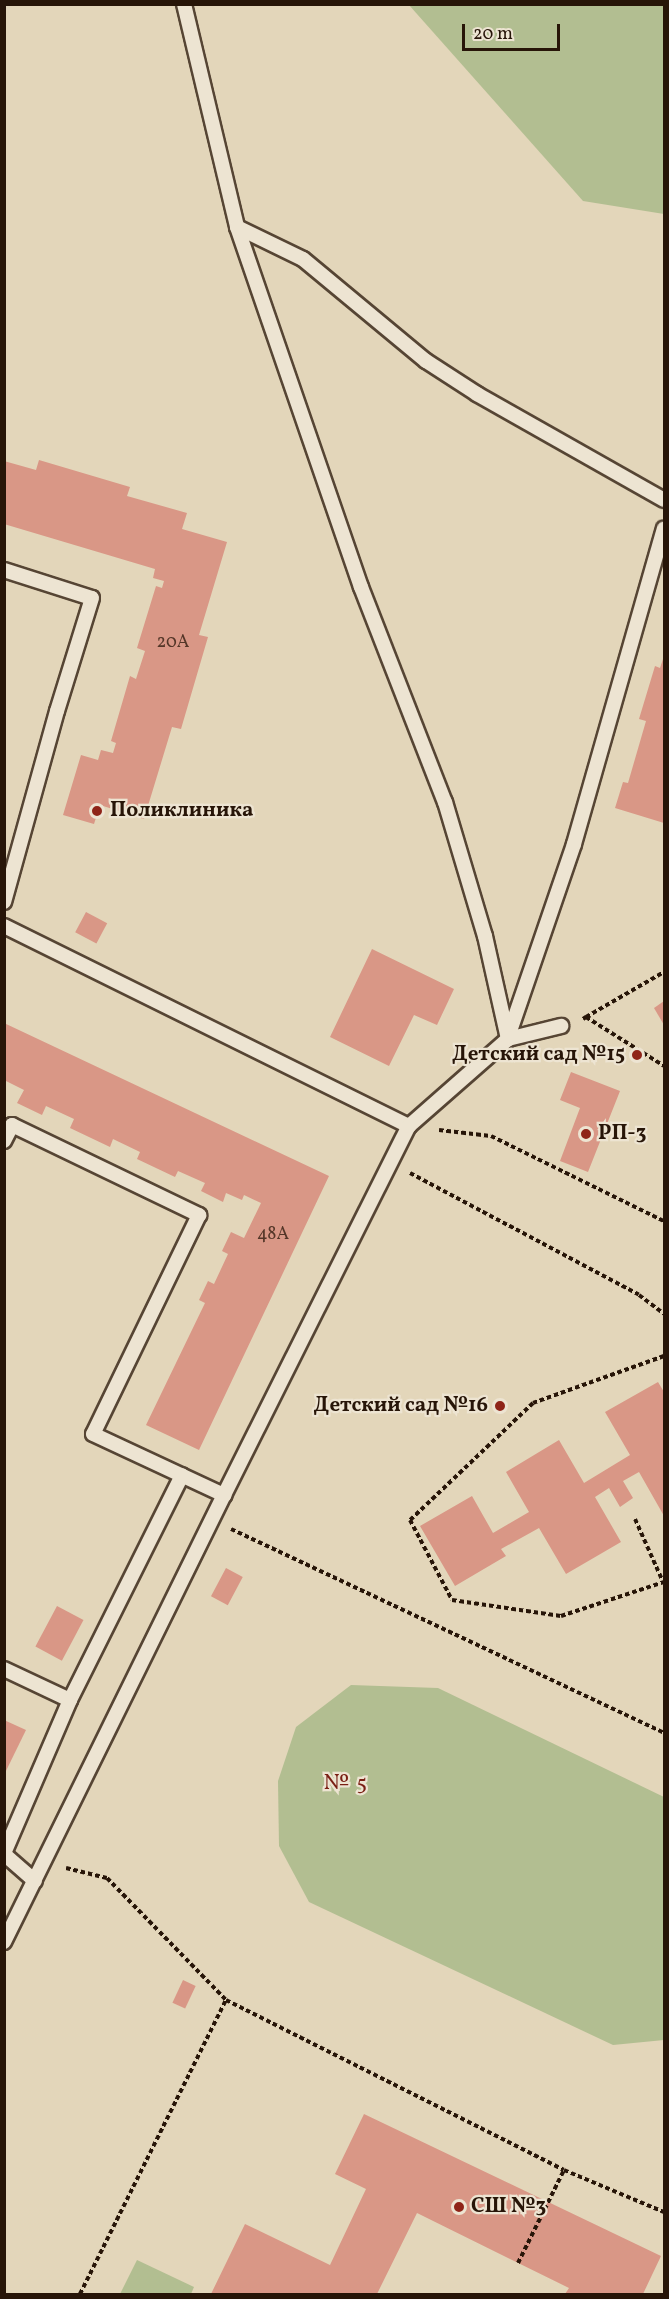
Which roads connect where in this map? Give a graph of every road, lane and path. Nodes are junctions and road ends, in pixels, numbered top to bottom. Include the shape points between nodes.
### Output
1 (184, 4) edge
2 (237, 227) junction
3 (664, 500) edge
4 (664, 529) edge
5 (4, 570) edge
6 (4, 902) edge
7 (4, 926) edge
8 (664, 972) edge
9 (586, 1017) junction
10 (561, 1026) joint
11 (508, 1040) junction
12 (664, 1066) edge
13 (409, 1126) junction
14 (4, 1141) edge
15 (390, 1164) junction
16 (664, 1221) edge
17 (664, 1314) edge
18 (664, 1356) edge
19 (182, 1475) junction
20 (224, 1495) junction
21 (212, 1520) junction
22 (635, 1520) dead end
23 (664, 1582) edge
24 (4, 1669) edge
25 (69, 1700) junction
26 (664, 1733) edge
27 (4, 1854) edge
28 (42, 1862) junction
29 (34, 1881) junction
30 (4, 1942) edge
31 (226, 2000) junction
32 (564, 2170) junction
33 (664, 2212) edge
34 (518, 2262) dead end
35 (80, 2295) edge

1 - 2 lane
2 - 3 lane via 303,258 426,361 477,394
2 - 11 lane via 361,587 446,802 485,936
4 - 11 lane via 574,844
5 - 6 lane via 93,598
7 - 13 lane
8 - 9 path
9 - 10 path
9 - 12 path
10 - 11 lane
11 - 13 lane
13 - 15 lane
13 - 16 path via 491,1136
14 - 19 lane via 12,1125 199,1215 93,1434
15 - 17 path via 639,1295
15 - 20 lane
18 - 23 path via 533,1403 410,1520 452,1600 561,1616
19 - 20 lane
19 - 25 lane
20 - 21 lane
21 - 26 path
21 - 28 lane
22 - 23 path
24 - 25 lane
25 - 27 lane
27 - 29 lane
28 - 29 lane
28 - 31 path via 107,1878
29 - 30 lane
31 - 32 path
31 - 35 path
32 - 33 path
32 - 34 path

